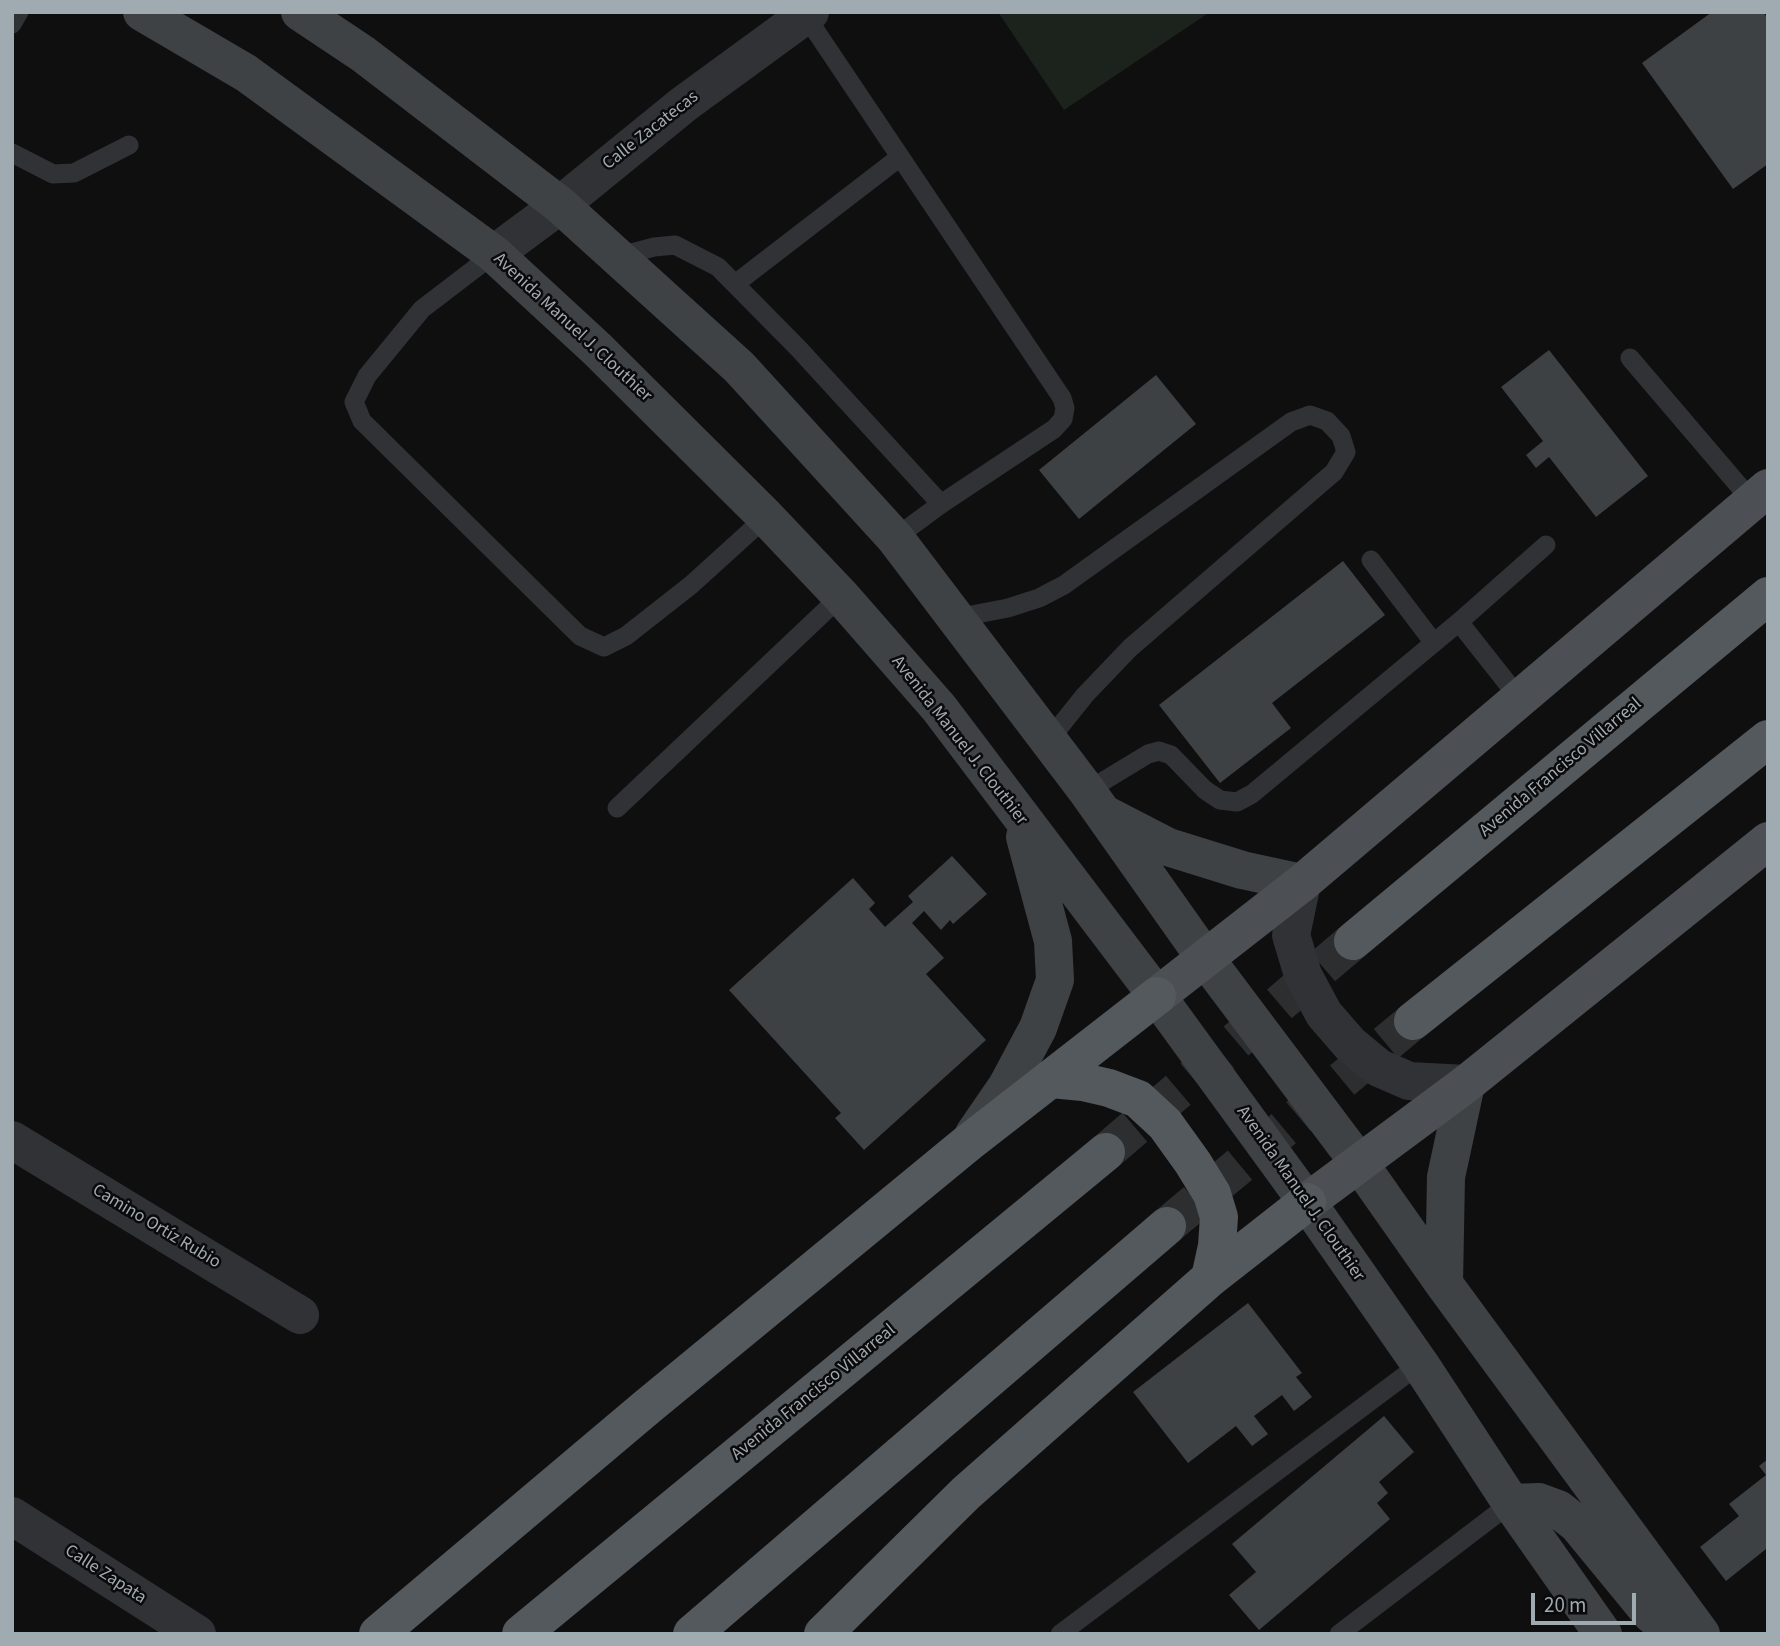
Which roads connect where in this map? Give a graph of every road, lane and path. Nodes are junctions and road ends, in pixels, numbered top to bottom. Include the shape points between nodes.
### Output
1 (19, 12) edge
2 (142, 12) edge
3 (300, 12) edge
4 (807, 14) edge
5 (12, 24) edge
6 (129, 145) dead end
7 (12, 153) edge
8 (900, 157) junction
9 (560, 205) junction
10 (494, 254) junction
11 (617, 257) junction
12 (735, 284) junction
13 (1630, 358) dead end
14 (1760, 495) edge
15 (941, 503) junction
16 (766, 517) junction
17 (895, 538) junction
18 (1546, 545) dead end
19 (1371, 559) dead end
20 (841, 596) junction
21 (1768, 596) edge
22 (956, 618) junction
23 (1459, 622) junction
24 (1434, 643) junction
25 (1519, 698) junction
26 (1049, 740) junction
27 (1768, 740) edge
28 (1094, 802) junction
29 (617, 808) dead end
30 (1018, 815) junction
31 (1768, 841) edge
32 (1302, 883) junction
33 (1353, 941) tunnel mouth
34 (1205, 958) junction
35 (1157, 996) junction
36 (1413, 1021) tunnel mouth
37 (1051, 1079) junction
38 (1466, 1084) junction
39 (12, 1140) edge
40 (968, 1143) junction
41 (1106, 1152) tunnel mouth
42 (1359, 1163) junction
43 (1307, 1202) junction
44 (1167, 1226) tunnel mouth
45 (1210, 1278) junction
46 (1444, 1284) junction
47 (300, 1315) dead end
48 (1420, 1364) junction
49 (1511, 1503) junction
50 (12, 1516) edge
51 (825, 1632) edge
52 (197, 1634) edge
53 (378, 1634) edge
54 (521, 1634) edge
55 (692, 1634) edge
56 (1060, 1634) edge
57 (1339, 1634) edge
58 (1604, 1634) edge
59 (1675, 1634) edge
60 (1701, 1634) edge

1 - 5 lane
2 - 10 main road, Avenida Manuel J. Clouthier via 246,73
3 - 9 main road via 363,54
4 - 8 lane
4 - 9 street, Calle Zacatecas via 684,104
6 - 7 lane via 74,173 53,174
8 - 12 lane
8 - 15 lane via 1065,408 1054,429
9 - 10 street, Calle Zacatecas
9 - 11 main road
10 - 16 main road, Avenida Manuel J. Clouthier
10 - 16 lane via 422,309 368,376 354,402 362,421 580,636 604,647 626,636
11 - 12 lane via 675,245 718,267
11 - 17 main road via 739,367
12 - 15 lane
13 - 14 lane
14 - 25 main road
15 - 17 lane
16 - 20 main road, Avenida Manuel J. Clouthier
17 - 22 main road
18 - 23 lane
19 - 24 lane
20 - 29 lane
20 - 30 main road, Avenida Manuel J. Clouthier via 939,708
21 - 33 highway, Avenida Francisco Villarreal
22 - 26 main road
22 - 26 lane via 1029,602 1064,585 1291,422 1310,415 1327,421 1341,436 1346,452 1334,471 1130,648
23 - 24 lane
23 - 25 lane
24 - 28 lane via 1237,802 1220,800 1171,755 1159,751 1148,754
25 - 32 main road
26 - 28 main road
27 - 36 highway
28 - 32 main road via 1168,847
28 - 34 main road
30 - 35 main road, Avenida Manuel J. Clouthier
30 - 40 main road via 1053,941 1055,980 1038,1028 1007,1086
31 - 38 main road
32 - 34 main road
32 - 38 street via 1291,935 1303,975 1324,1014 1379,1068 1409,1081
34 - 35 main road
34 - 42 main road
35 - 37 highway
35 - 43 main road, Avenida Manuel J. Clouthier
37 - 40 highway
37 - 45 highway via 1083,1082 1138,1099 1165,1124 1194,1163 1216,1206 1217,1246
38 - 42 main road
38 - 46 main road via 1446,1177
39 - 47 street, Camino Ortíz Rubio
40 - 53 highway
41 - 54 highway, Avenida Francisco Villarreal
42 - 43 main road
42 - 46 main road
43 - 45 highway
43 - 48 main road, Avenida Manuel J. Clouthier
44 - 55 highway
45 - 51 highway via 966,1493
46 - 60 main road
48 - 49 main road, Avenida Manuel J. Clouthier
48 - 56 lane
49 - 57 lane
49 - 58 main road, Avenida Manuel J. Clouthier
49 - 59 main road via 1539,1502 1559,1509 1577,1524 1651,1614
50 - 52 street, Calle Zapata

